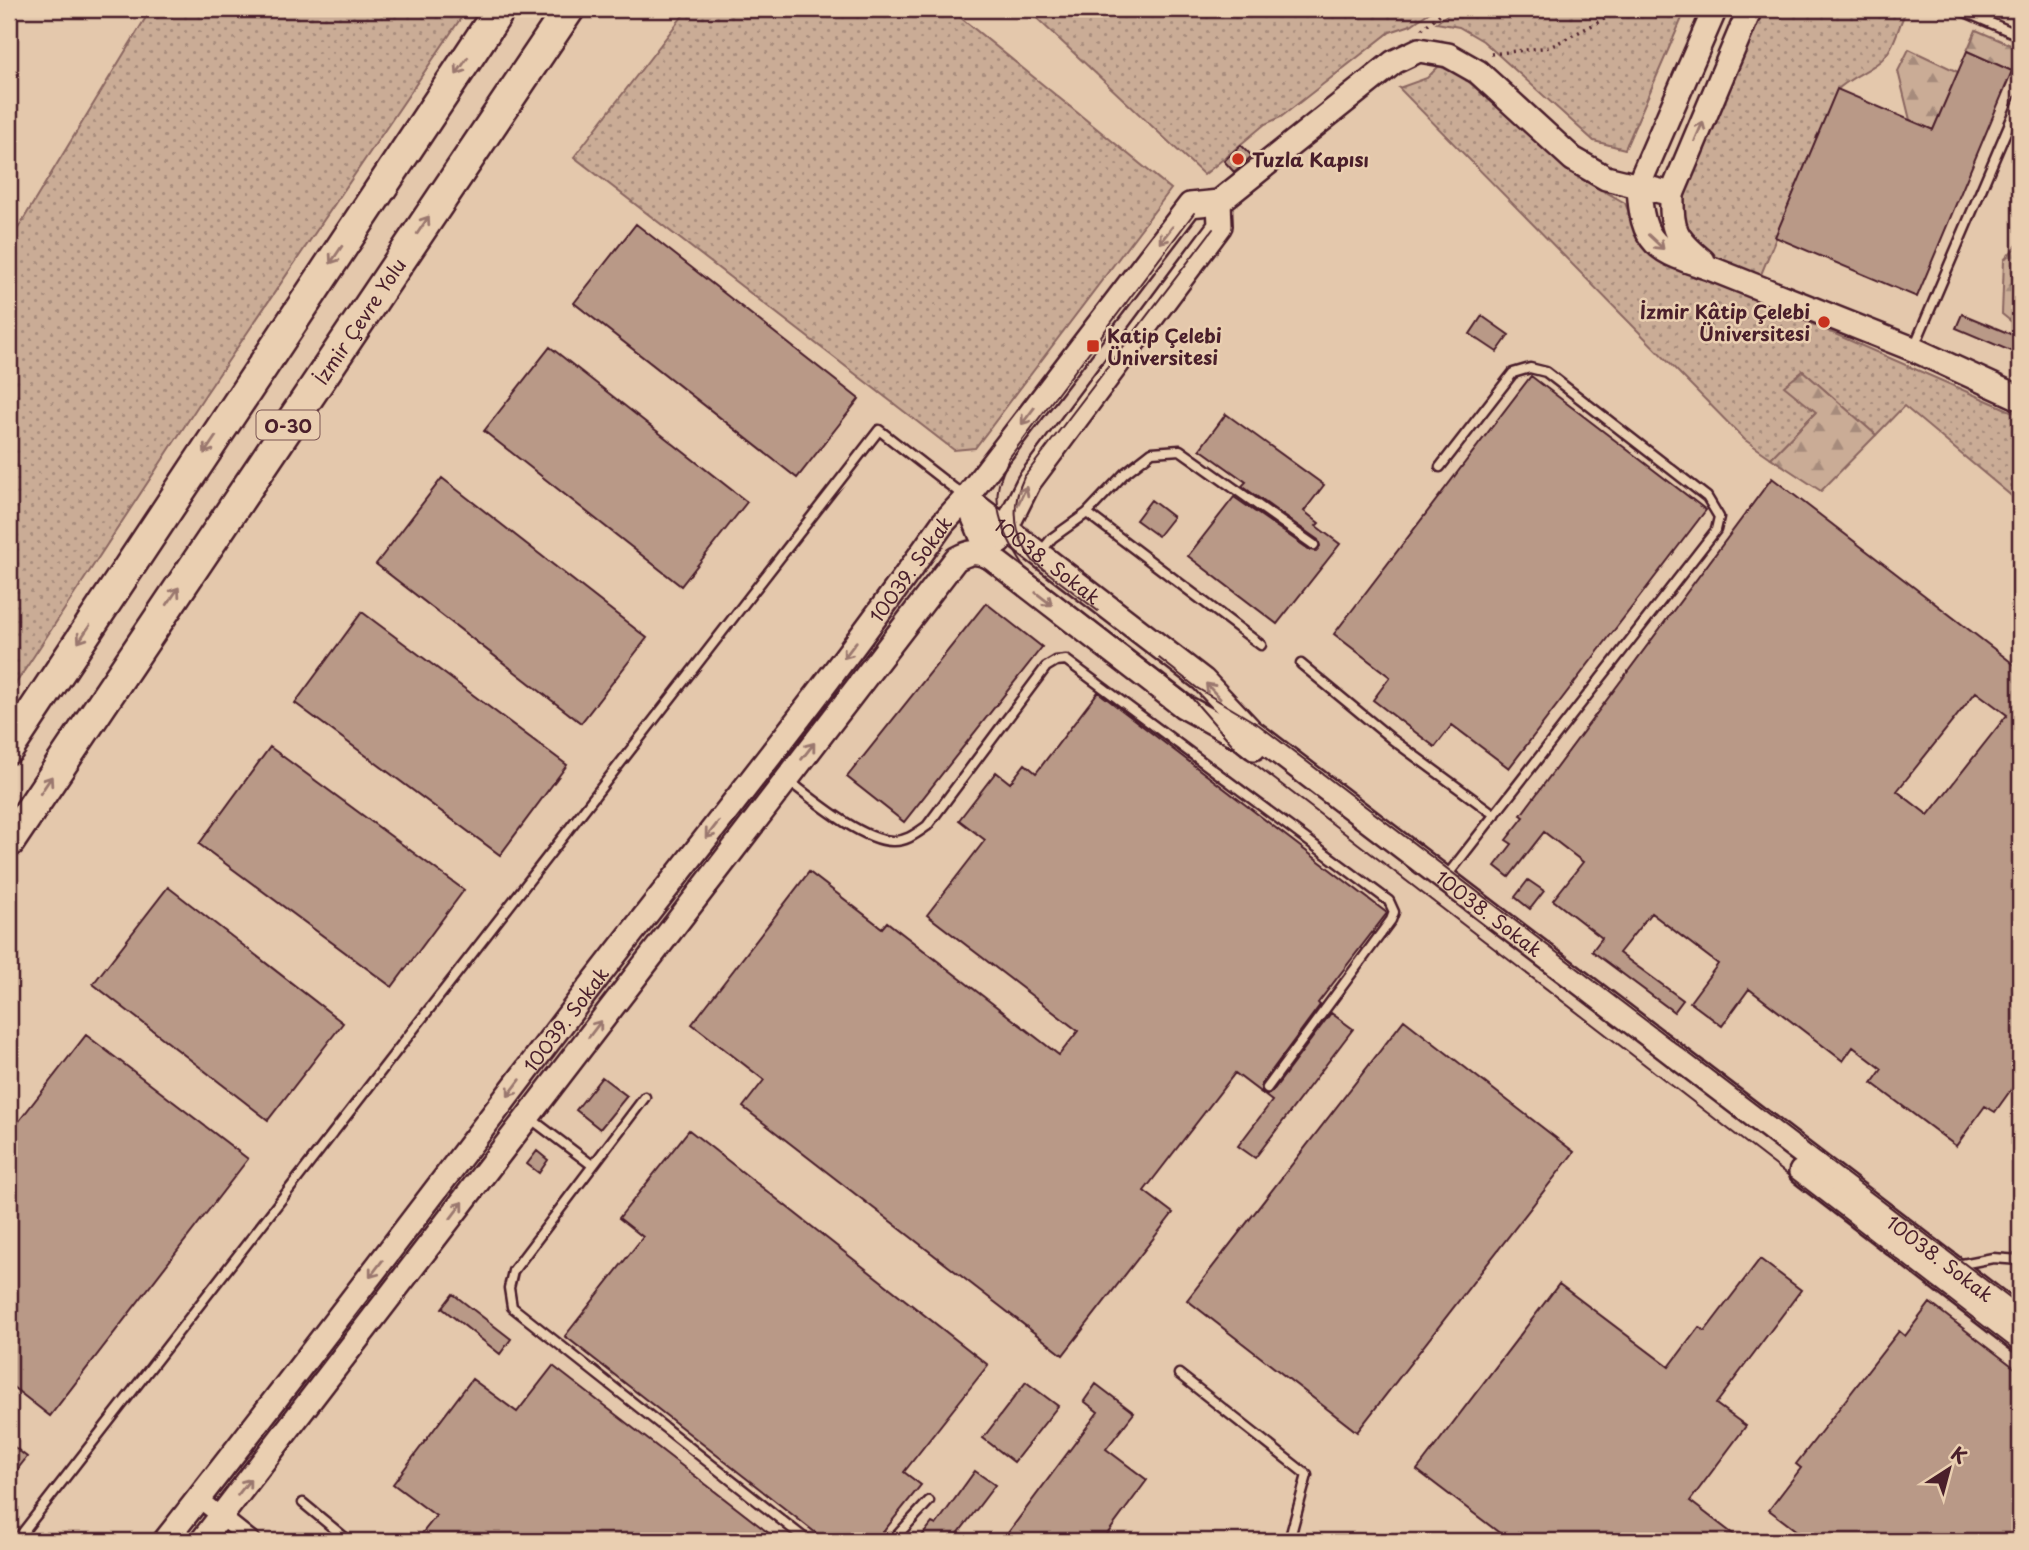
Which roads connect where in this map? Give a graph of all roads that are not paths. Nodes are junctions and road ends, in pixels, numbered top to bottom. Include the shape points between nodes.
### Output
1 (500, 9) edge
2 (569, 9) edge
3 (1715, 9) edge
4 (1750, 9) edge
5 (1958, 9) edge
6 (2014, 33) dead end
7 (2020, 99) edge
8 (1639, 184) junction
9 (1672, 194) junction
10 (1219, 202) junction
11 (1712, 269) junction
12 (1913, 349) junction
13 (2020, 398) edge
14 (1440, 467) dead end
15 (966, 498) junction
16 (1087, 513) junction
17 (1006, 529) junction
18 (1314, 545) dead end
19 (1039, 554) junction
20 (990, 557) junction
21 (1261, 645) dead end
22 (1301, 664) dead end
23 (9, 748) edge
24 (786, 778) junction
25 (1495, 815) junction
26 (9, 842) edge
27 (1445, 879) junction
28 (1267, 1088) dead end
29 (645, 1097) dead end
30 (528, 1116) junction
31 (592, 1165) junction
32 (2020, 1260) edge
33 (1950, 1266) junction
34 (2020, 1319) edge
35 (2020, 1341) edge
36 (1179, 1374) dead end
37 (199, 1499) junction
38 (929, 1501) dead end
39 (303, 1503) dead end
40 (221, 1516) junction
41 (16, 1541) edge
42 (165, 1541) edge
43 (202, 1541) edge
44 (252, 1541) edge
45 (349, 1541) edge
46 (808, 1541) edge
47 (892, 1541) edge
48 (1289, 1541) edge

1 -> 23 highway, O-30
26 -> 2 highway, İzmir Çevre Yolu / O-30
3 - 8 street
9 -> 4 street
5 - 6 lane
7 - 12 lane
8 - 9 street
8 - 10 street via 1606,178 1573,159 1478,72 1448,55 1419,50 1394,62
8 -> 11 street via 1640,215 1648,235 1678,258
9 - 11 street via 1672,225 1677,237
10 -> 15 street, 10039. Sokak via 1190,205
17 -> 10 street via 1029,482 1220,226
11 - 12 street
12 - 13 street
14 - 25 lane via 1513,373 1530,368 1546,372 1707,496 1718,517 1716,530
15 - 17 street, 10038. Sokak
15 - 20 street
15 -> 37 street, 10039. Sokak
15 - 41 lane via 879,430
16 - 18 lane via 1152,452 1180,450
16 - 19 lane via 1052,538
16 - 21 lane
17 - 19 street, 10038. Sokak
17 - 20 street
27 -> 19 street, 10038. Sokak via 1251,731 1203,680
24 -> 20 street, 10039. Sokak via 956,559 969,552
20 -> 35 street, 10038. Sokak via 1182,706 1243,739
22 - 25 lane
24 - 28 lane via 858,830 892,841 911,837 927,826 1046,667 1066,660 1388,901 1394,912
30 -> 24 street, 10039. Sokak
25 - 27 lane
27 - 33 street, 10038. Sokak
29 - 31 lane
30 - 31 lane
40 -> 30 street, 10039. Sokak
31 - 46 lane via 513,1271 509,1288 512,1307
32 - 33 lane via 1993,1258
33 - 34 street, 10038. Sokak
36 - 48 lane via 1307,1475
37 - 40 street
37 - 42 street, 10039. Sokak
38 - 47 lane
39 - 45 lane
40 - 43 street, 10039. Sokak
40 - 44 street

